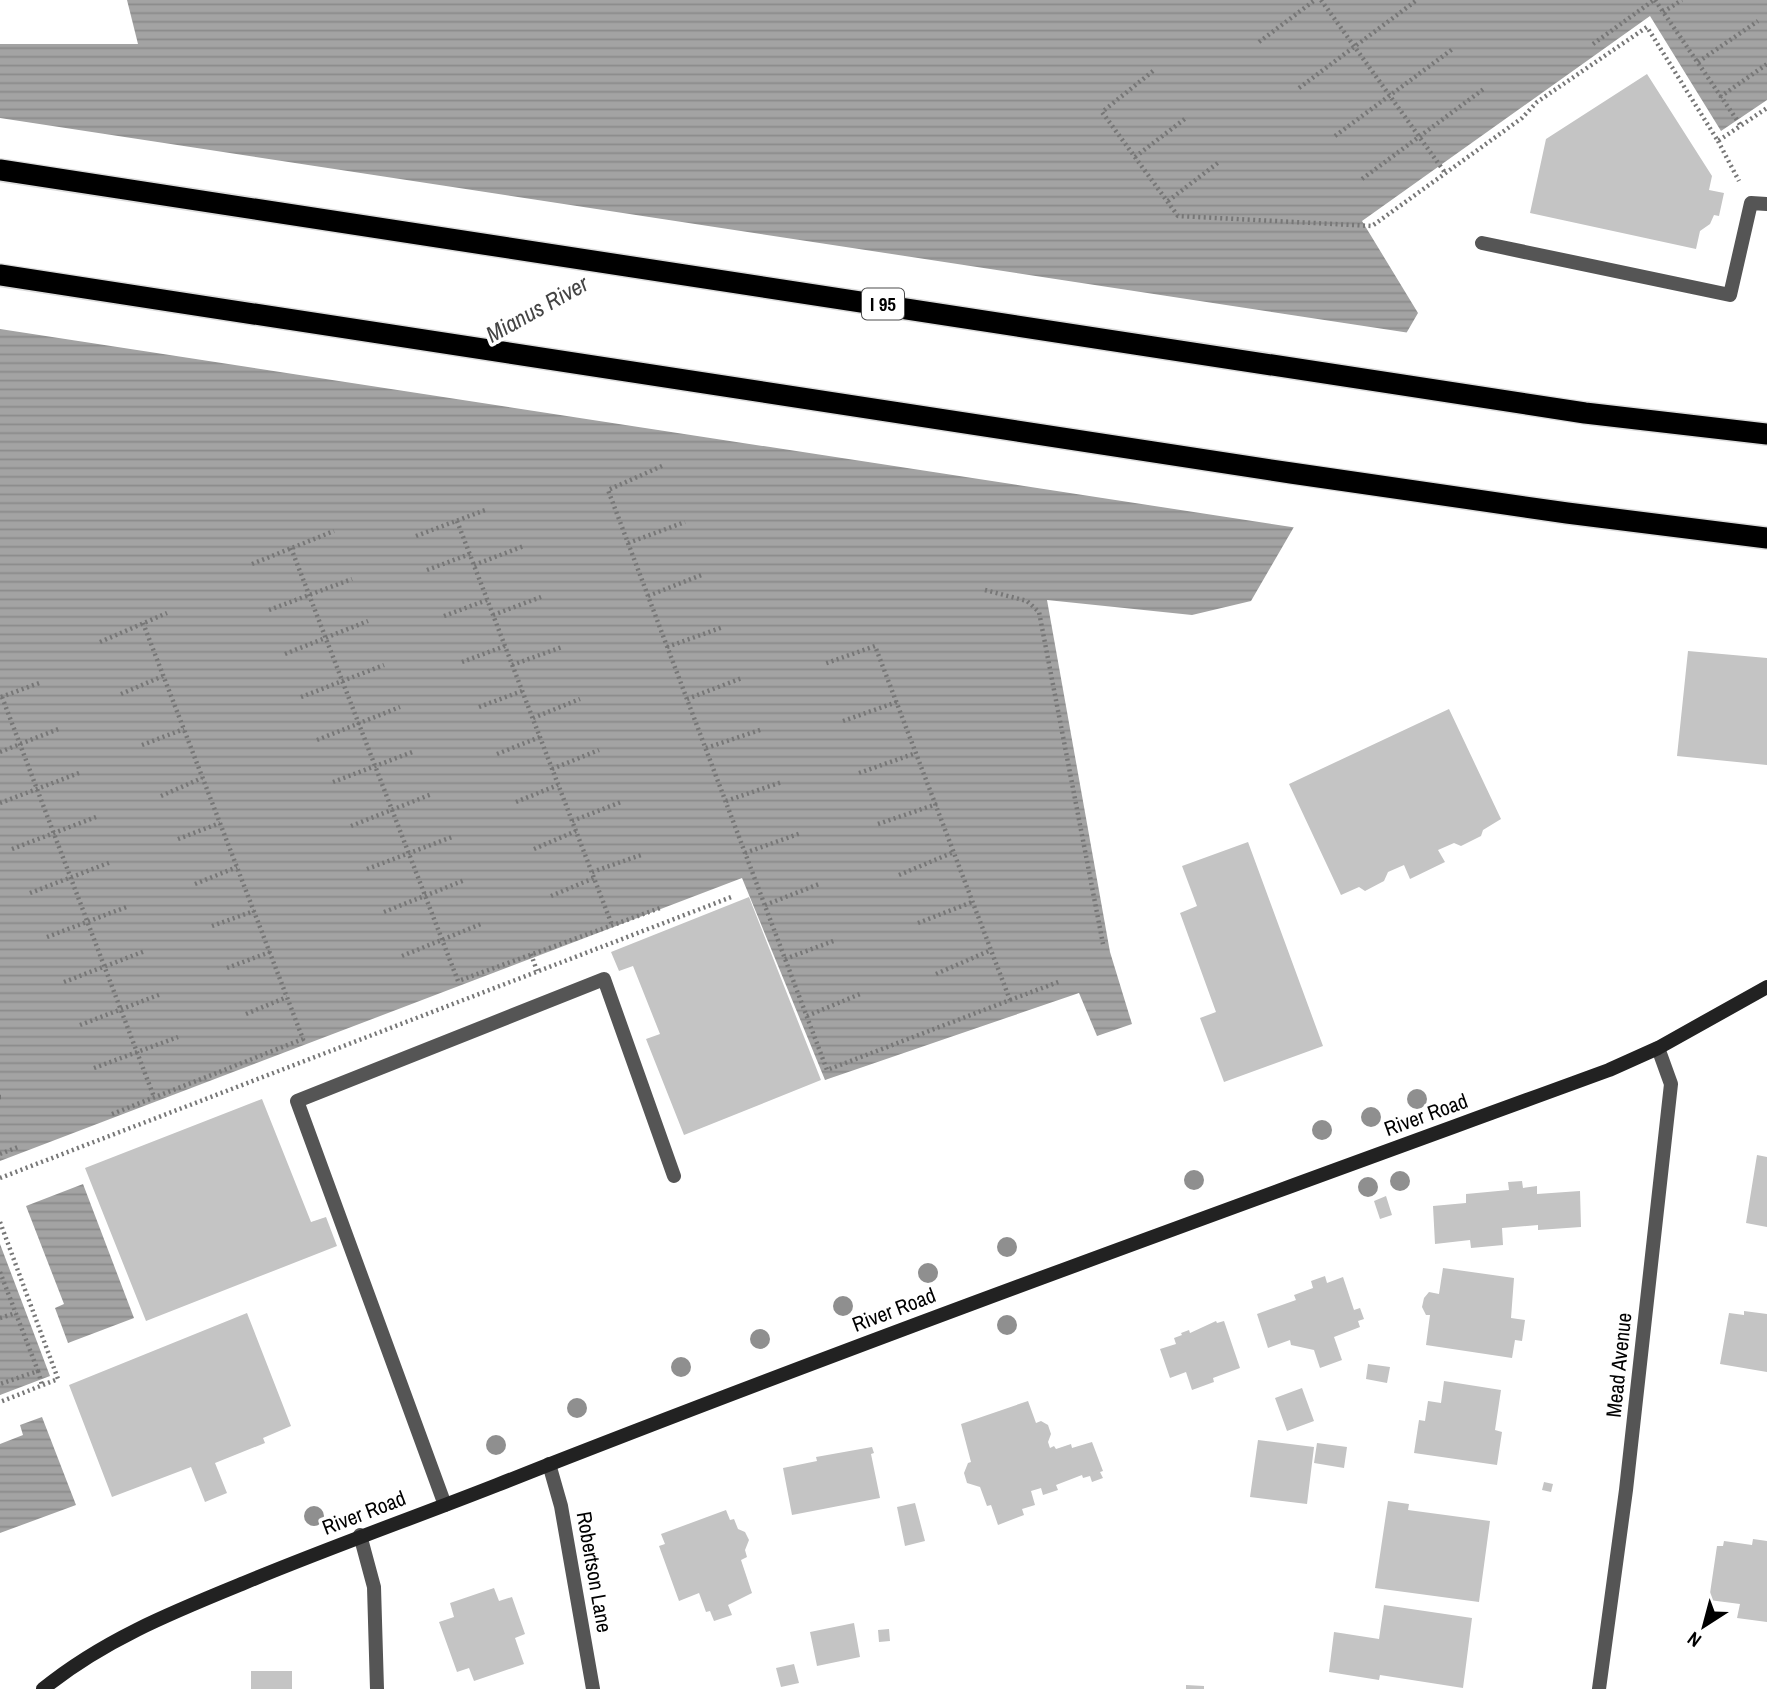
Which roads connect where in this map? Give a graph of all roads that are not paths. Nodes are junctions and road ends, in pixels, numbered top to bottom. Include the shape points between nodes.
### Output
1 (0, 170) edge
2 (1767, 204) edge
3 (1482, 243) dead end
4 (0, 275) edge
5 (1767, 434) edge
6 (1767, 538) edge
7 (1767, 987) edge
8 (1658, 1048) junction
9 (674, 1176) dead end
10 (549, 1464) junction
11 (445, 1505) junction
12 (360, 1535) junction
13 (43, 1689) edge
14 (377, 1689) edge
15 (593, 1689) edge
16 (1599, 1689) edge

1 - 5 highway, I 95 via 1585,413
2 - 3 street via 1751,203 1730,295
4 - 6 highway via 1291,473
7 - 8 main road, River Road
8 - 10 main road, River Road
8 - 16 street, Mead Avenue via 1671,1084
9 - 11 street via 604,979 297,1101
10 - 11 main road, River Road
10 - 15 street, Robertson Lane via 561,1506
11 - 12 main road, River Road
12 - 13 main road, River Road via 140,1627
12 - 14 street via 374,1587

